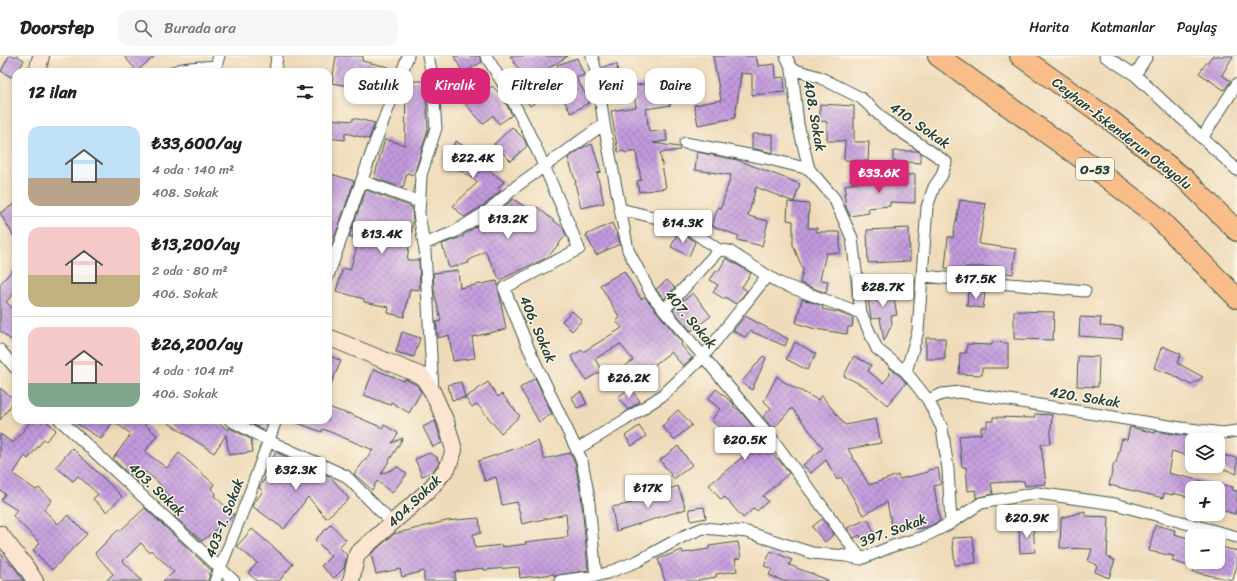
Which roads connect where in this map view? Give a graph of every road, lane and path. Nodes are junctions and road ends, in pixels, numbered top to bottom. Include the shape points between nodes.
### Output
1 (41, 56) edge
2 (219, 56) edge
3 (277, 56) edge
4 (408, 56) edge
5 (428, 56) edge
6 (486, 56) edge
7 (592, 56) edge
8 (786, 56) edge
9 (938, 56) edge
10 (1020, 56) edge
11 (1105, 56) edge
12 (1147, 56) edge
13 (38, 68) edge
14 (189, 68) edge
15 (276, 68) edge
16 (792, 69) junction
17 (1135, 75) junction
18 (1237, 84) edge
19 (604, 124) junction
20 (1202, 138) junction
21 (685, 143) dead end
22 (545, 166) junction
23 (809, 169) junction
24 (1237, 170) edge
25 (362, 181) junction
26 (420, 202) junction
27 (620, 210) junction
28 (1237, 231) edge
29 (424, 244) junction
30 (719, 250) junction
31 (332, 263) edge
32 (767, 276) junction
33 (923, 276) junction
34 (1086, 291) dead end
35 (1237, 298) edge
36 (664, 310) junction
37 (861, 313) junction
38 (332, 339) edge
39 (0, 350) edge
40 (703, 357) junction
41 (12, 364) edge
42 (906, 372) junction
43 (433, 393) junction
44 (928, 400) junction
45 (64, 424) edge
46 (237, 424) edge
47 (275, 424) edge
48 (1237, 431) edge
49 (269, 441) junction
50 (577, 449) junction
51 (392, 522) junction
52 (951, 523) junction
53 (0, 534) edge
54 (1237, 537) edge
55 (861, 559) junction
56 (220, 568) junction
57 (596, 576) junction
58 (34, 581) edge
59 (215, 581) edge
60 (234, 581) edge
61 (351, 581) edge
62 (560, 581) edge

1 - 13 street
2 - 14 street via 216,66
3 - 15 street
4 - 25 street
5 - 26 street via 436,128 421,176
6 - 22 street, 406. Sokak via 503,83
7 - 19 street, 407. Sokak via 598,75
8 - 16 street, 408. Sokak
9 - 35 highway, O-53 via 1081,158 1154,214
10 - 28 highway, Ceyhan-İskenderun Otoyolu via 1109,119 1185,179
11 - 17 street
12 - 17 street
16 - 23 street, 408. Sokak via 798,124
16 - 33 street, 410. Sokak via 818,77 860,98 887,122 946,162 927,207
17 - 20 street
18 - 20 street
19 - 22 street
19 - 27 street, 407. Sokak
20 - 24 street
21 - 23 street
22 - 29 street via 488,211 454,232
22 - 50 street, 406. Sokak via 579,249 504,288 528,347
23 - 37 street, 408. Sokak via 834,198 852,238
25 - 26 street
25 - 31 street
26 - 29 street via 419,214
27 - 30 street via 682,224
27 - 36 street, 407. Sokak via 628,250 651,294
29 - 43 street
30 - 32 street via 729,251
30 - 36 street
32 - 37 street via 778,283
32 - 40 street
33 - 34 street
33 - 42 street, 410. Sokak via 918,331
36 - 40 street, 407. Sokak
37 - 42 street, 408. Sokak via 877,349
38 - 43 street, 404.Sokak via 422,376
39 - 41 street
40 - 50 street via 663,395
40 - 55 street, 407. Sokak via 773,440
42 - 44 street, 408. Sokak
43 - 51 street, 404.Sokak via 446,422 454,450 448,466 429,490
44 - 48 street, 420. Sokak via 942,394 960,392 1181,428 1223,433
44 - 52 street, 408. Sokak via 942,428 948,469
45 - 56 street, 403. Sokak
46 - 49 street
47 - 49 street, 403-1. Sokak
49 - 51 street via 346,476
49 - 56 street, 403-1. Sokak
50 - 57 street, 406. Sokak via 588,493
51 - 61 street, 404.Sokak via 357,554
52 - 54 street, 397. Sokak via 981,503 1037,493 1115,504
52 - 55 street, 397. Sokak via 923,537
53 - 58 street
55 - 57 street, 397. Sokak via 812,553 747,532 703,528 638,561
56 - 59 street, 403-1. Sokak
56 - 60 street, 403. Sokak
57 - 62 street, 397. Sokak

